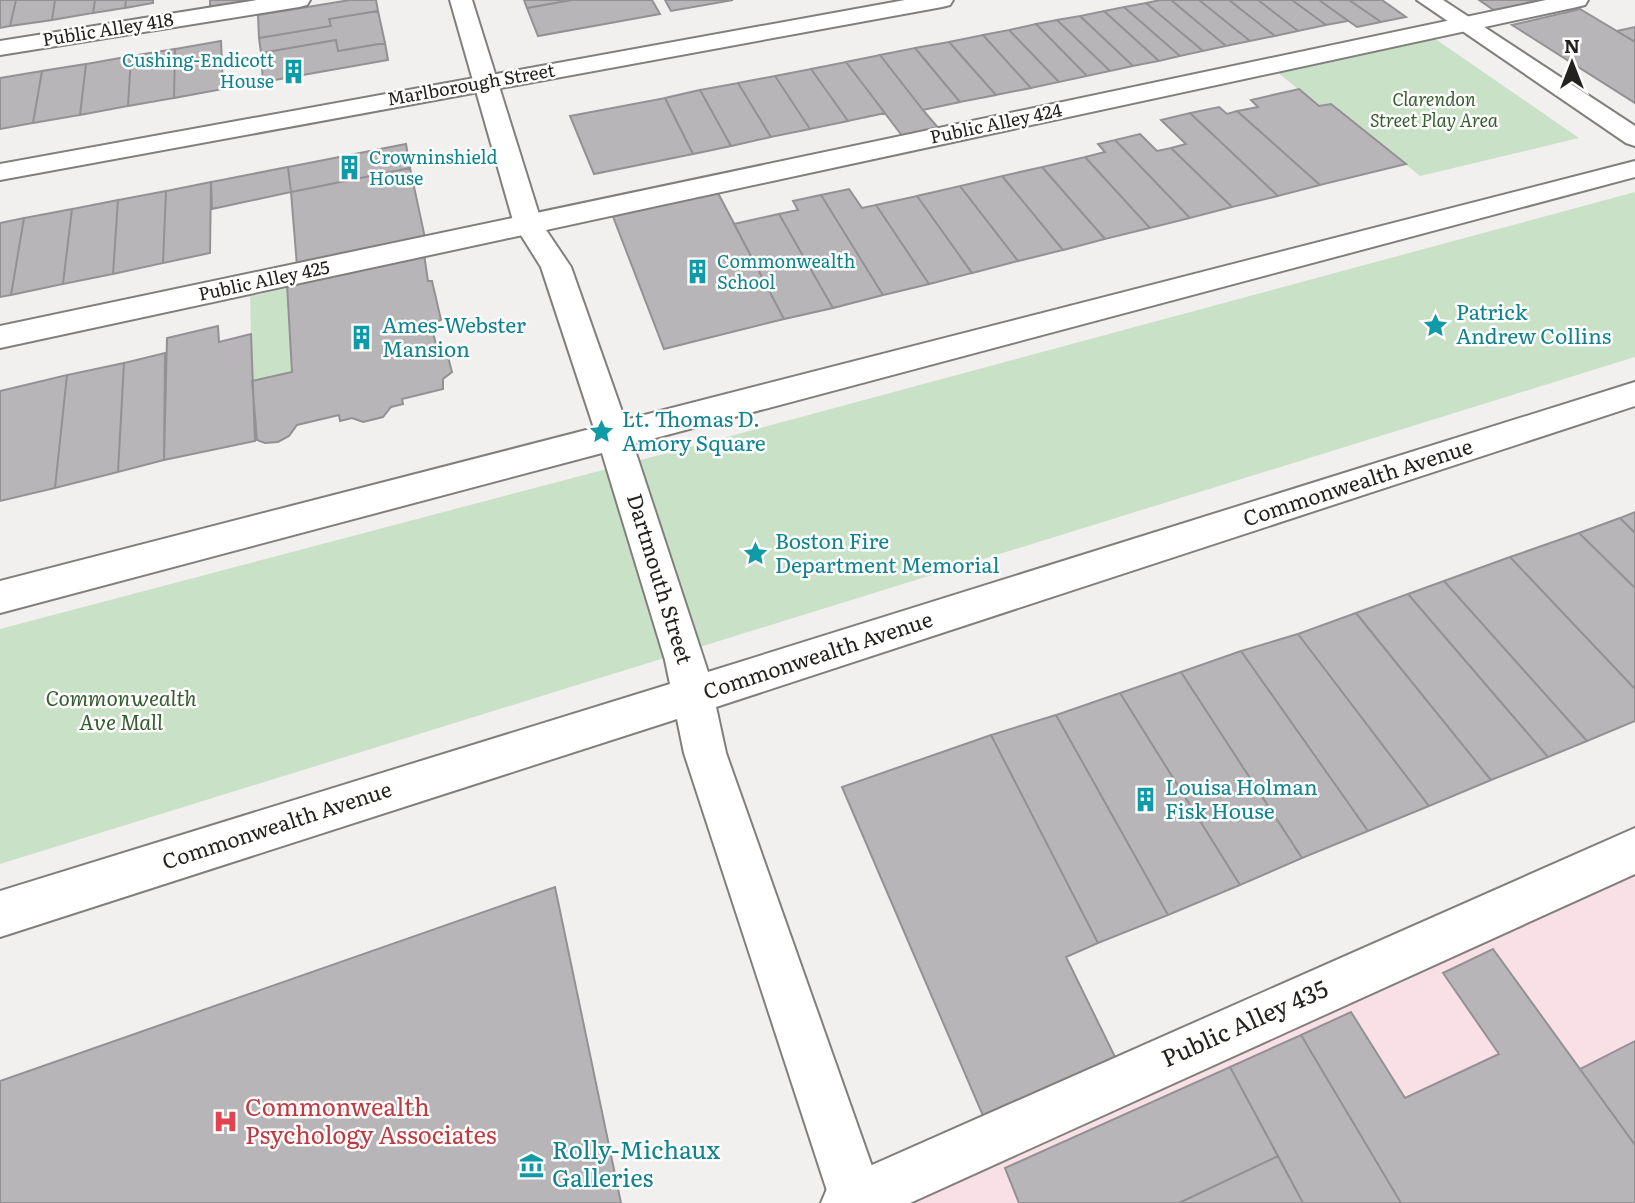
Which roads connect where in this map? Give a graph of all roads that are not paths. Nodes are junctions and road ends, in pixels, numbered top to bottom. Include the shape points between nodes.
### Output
1 (299, 0) edge
2 (461, 0) edge
3 (942, 0) edge
4 (1428, 0) edge
5 (1577, 0) edge
6 (1464, 24) junction
7 (0, 48) edge
8 (488, 82) junction
9 (1635, 138) edge
10 (1635, 169) edge
11 (0, 172) edge
12 (528, 224) junction
13 (0, 337) edge
14 (1635, 394) edge
15 (611, 436) junction
16 (0, 597) edge
17 (693, 695) junction
18 (1635, 850) edge
19 (0, 914) edge
20 (854, 1202) edge

1 - 7 main road, Public Alley 418
2 - 8 main road, Dartmouth Street
3 - 8 main road, Marlborough Street
4 - 6 main road
5 - 6 main road, Public Alley 424
6 - 9 main road
6 - 12 main road, Public Alley 424
8 - 11 main road, Marlborough Street
8 - 12 main road, Dartmouth Street
10 - 15 main road
12 - 13 main road, Public Alley 425
12 - 15 main road, Dartmouth Street via 556,267
14 - 17 main road, Commonwealth Avenue
15 - 16 main road
15 - 17 main road, Dartmouth Street
17 - 19 main road, Commonwealth Avenue
17 - 20 main road, Dartmouth Street via 705,752
18 - 20 main road, Public Alley 435

